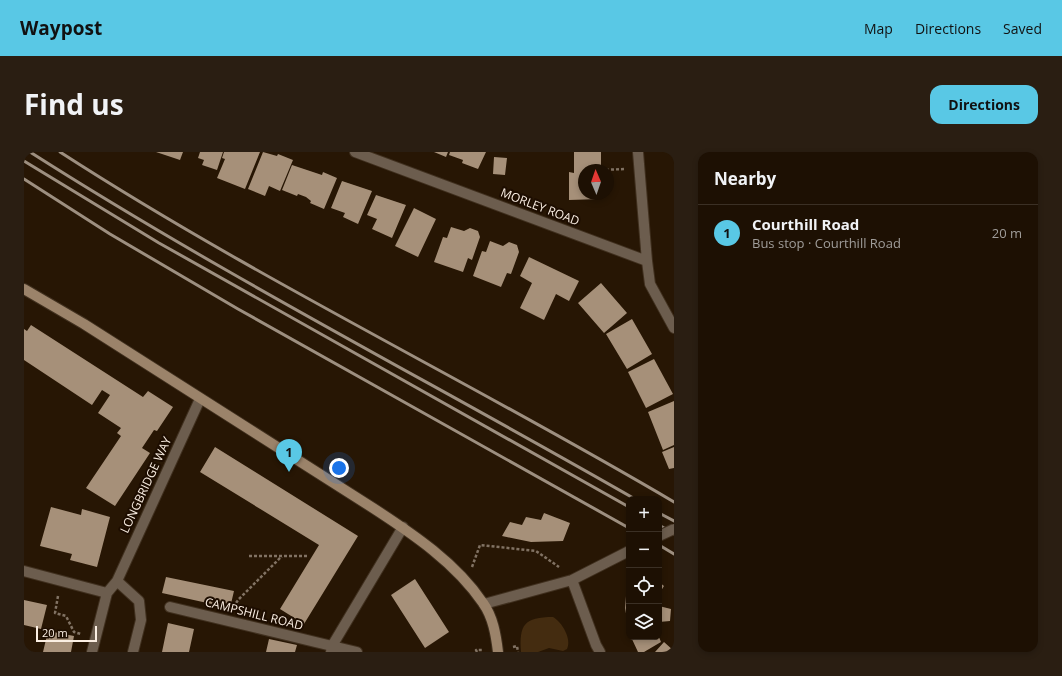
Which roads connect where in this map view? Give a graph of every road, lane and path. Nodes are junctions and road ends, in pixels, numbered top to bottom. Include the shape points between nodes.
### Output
1 (355, 152) edge
2 (638, 152) edge
3 (639, 169) junction
4 (614, 170) edge
5 (647, 261) junction
6 (24, 289) edge
7 (674, 328) edge
8 (200, 399) junction
9 (403, 527) junction
10 (674, 529) edge
11 (662, 535) edge
12 (626, 552) edge
13 (249, 556) dead end
14 (282, 556) junction
15 (308, 556) dead end
16 (24, 571) edge
17 (462, 577) junction
18 (573, 580) junction
19 (61, 581) junction
20 (116, 581) junction
21 (107, 593) junction
22 (484, 604) junction
23 (170, 607) dead end
24 (230, 620) junction
25 (96, 637) junction
26 (331, 649) edge
27 (92, 652) edge
28 (133, 652) edge
29 (357, 652) edge
30 (498, 652) edge
31 (600, 652) edge

1 - 5 street, MORLEY ROAD
2 - 3 street
3 - 4 path
3 - 5 street
5 - 7 street via 650,284
6 - 8 street via 84,324
8 - 9 street
8 - 20 street, LONGBRIDGE WAY
9 - 17 street
9 - 26 street
10 - 11 street, bridge
12 - 18 street
13 - 14 path
14 - 15 path
14 - 24 path via 239,599 232,608
16 - 19 street
17 - 18 path via 474,565 480,545 536,551
17 - 22 street
18 - 22 street
18 - 31 street
19 - 21 street
19 - 25 path via 55,613 66,616 74,632
20 - 21 street, LONGBRIDGE WAY
20 - 28 street via 139,601 141,620
21 - 25 street, LONGBRIDGE WAY
22 - 30 street via 494,627
23 - 24 street, CAMPSHILL ROAD
24 - 26 street, CAMPSHILL ROAD
25 - 27 street, LONGBRIDGE WAY
26 - 29 street, CAMPSHILL ROAD

